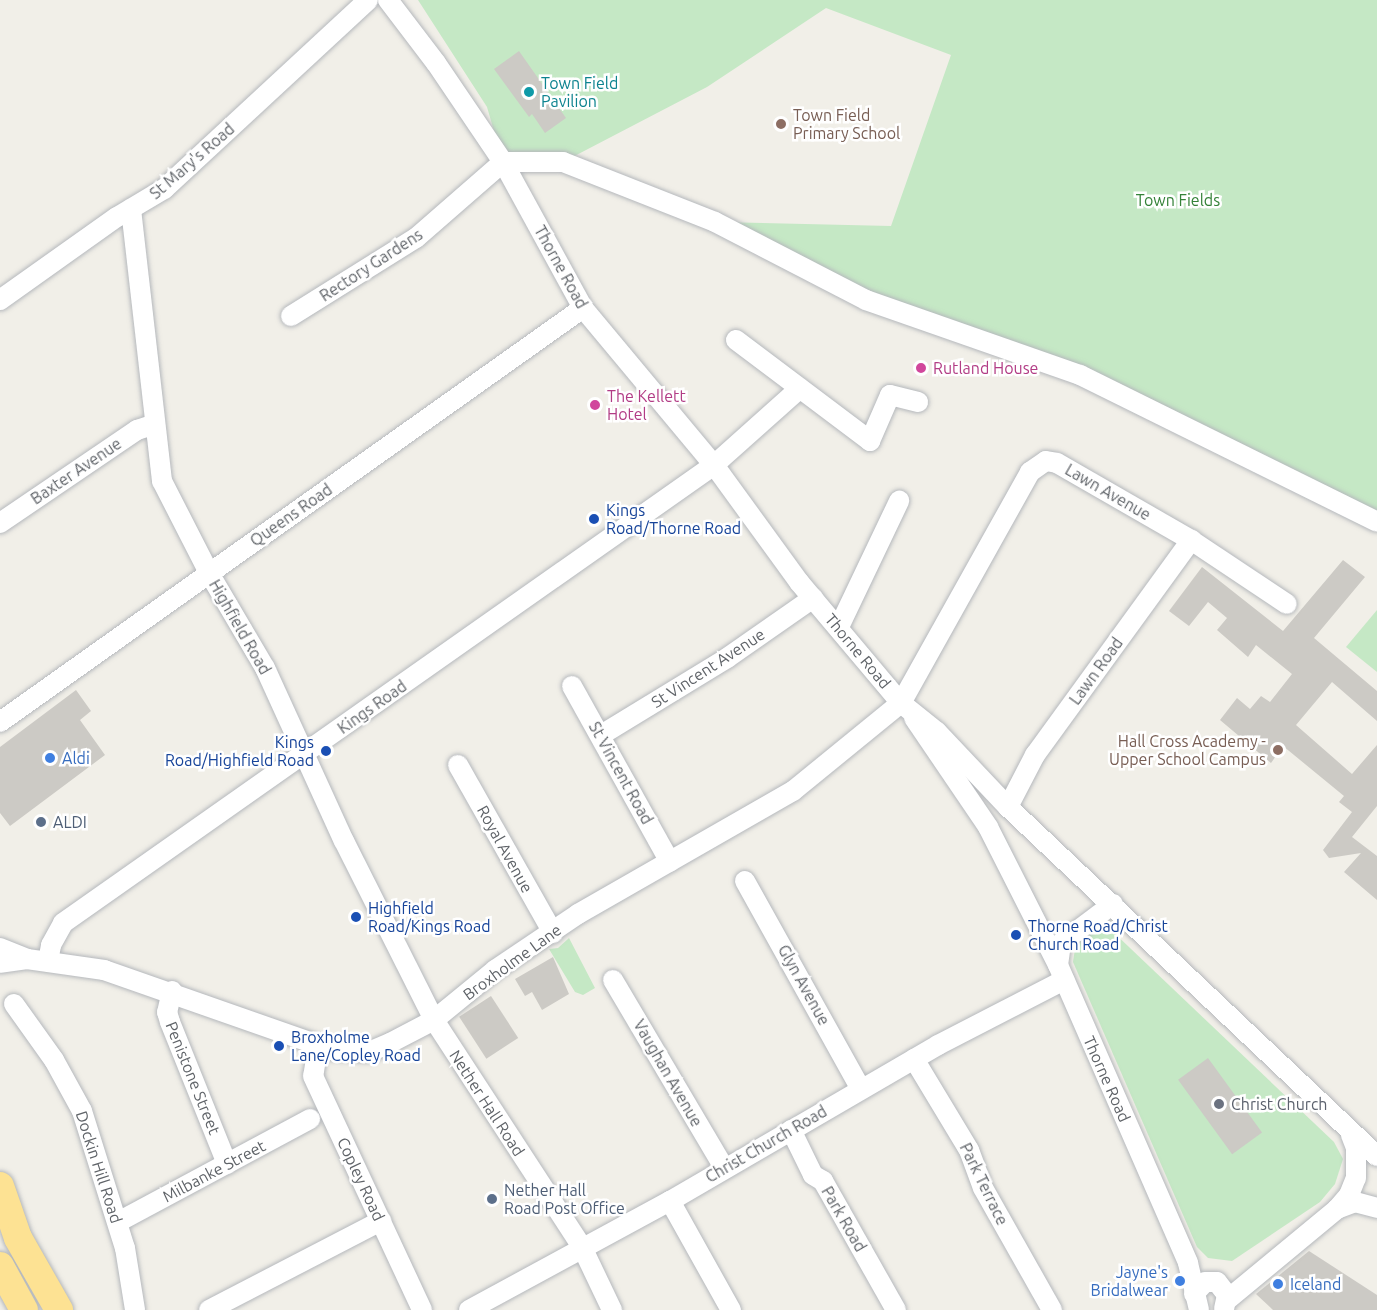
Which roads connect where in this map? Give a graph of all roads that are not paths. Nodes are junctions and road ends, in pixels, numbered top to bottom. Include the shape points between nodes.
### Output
1 (368, 0) edge
2 (388, 0) edge
3 (503, 162) junction
4 (131, 209) junction
5 (0, 300) edge
6 (582, 308) junction
7 (291, 316) dead end
8 (736, 340) dead end
9 (800, 388) junction
10 (918, 402) dead end
11 (155, 424) junction
12 (714, 465) junction
13 (899, 501) dead end
14 (1377, 522) edge
15 (0, 523) edge
16 (1191, 540) junction
17 (209, 573) junction
18 (813, 598) junction
19 (1287, 604) dead end
20 (839, 627) junction
21 (572, 686) dead end
22 (907, 710) junction
23 (0, 722) edge
24 (601, 735) junction
25 (305, 754) junction
26 (458, 765) dead end
27 (1008, 807) junction
28 (670, 862) junction
29 (745, 881) dead end
30 (1113, 904) junction
31 (553, 933) junction
32 (0, 948) edge
33 (27, 959) junction
34 (48, 961) junction
35 (0, 963) edge
36 (1061, 972) junction
37 (613, 980) dead end
38 (172, 991) junction
39 (14, 1004) dead end
40 (434, 1020) junction
41 (318, 1046) junction
42 (914, 1059) junction
43 (861, 1089) junction
44 (310, 1119) dead end
45 (791, 1130) junction
46 (1351, 1135) junction
47 (1377, 1156) edge
48 (227, 1164) junction
49 (723, 1166) junction
50 (0, 1186) edge
51 (670, 1201) junction
52 (1377, 1208) edge
53 (1336, 1209) junction
54 (381, 1221) junction
55 (118, 1222) junction
56 (582, 1247) junction
57 (0, 1266) edge
58 (1196, 1302) edge
59 (1224, 1307) edge
60 (24, 1310) edge
61 (59, 1310) edge
62 (135, 1310) edge
63 (209, 1310) edge
64 (422, 1310) edge
65 (469, 1310) edge
66 (612, 1310) edge
67 (731, 1310) edge
68 (897, 1310) edge
69 (1052, 1310) edge

1 - 4 street, St Mary's Road via 164,189
2 - 3 street, Thorne Road
3 - 6 street, Thorne Road
3 - 7 street, Rectory Gardens via 416,238
3 - 14 street via 573,164 715,222 866,300 1080,375
4 - 5 street, St Mary's Road
4 - 11 street, Highfield Road
6 - 12 street, Thorne Road
6 - 17 street, Queens Road
8 - 9 street
9 - 10 street via 870,441 890,395
9 - 12 street, Kings Road
11 - 15 street, Baxter Avenue via 137,430
11 - 17 street, Highfield Road via 162,481
12 - 18 street, Thorne Road
12 - 25 street, Kings Road
13 - 20 street
16 - 19 street, Lawn Avenue
16 - 22 street, Lawn Avenue via 1057,463 1038,464 1030,472
16 - 27 street, Lawn Road via 1035,755
17 - 23 street, Queens Road
17 - 25 street, Highfield Road via 266,668
18 - 20 street, Thorne Road
18 - 24 street, St Vincent Avenue via 727,658
20 - 22 street, Thorne Road
21 - 24 street, St Vincent Road
22 - 27 street, Thorne Road via 937,732
22 - 28 street, Broxholme Lane via 793,791
22 - 36 street, Thorne Road via 987,827
24 - 28 street, St Vincent Road
25 - 34 street, Kings Road via 63,923
25 - 40 street, Highfield Road
26 - 31 street, Royal Avenue
27 - 30 street, Thorne Road
28 - 31 street, Broxholme Lane via 578,914
29 - 43 street, Glyn Avenue
30 - 36 street via 1061,943
30 - 46 street, Thorne Road
31 - 40 street, Broxholme Lane via 495,970
32 - 33 street
33 - 34 street, Broxholme Lane
33 - 35 street
34 - 38 street, Broxholme Lane via 104,970
36 - 42 street, Christ Church Road
36 - 58 street, Thorne Road via 1188,1263
37 - 49 street, Vaughan Avenue
38 - 41 street, Broxholme Lane
38 - 48 street, Penistone Street via 167,1012 170,1022
39 - 55 street, Dockin Hill Road via 54,1059 82,1111
40 - 41 street, Broxholme Lane via 369,1052
40 - 56 street, Nether Hall Road
41 - 54 street, Copley Road via 313,1076
42 - 43 street, Christ Church Road
42 - 69 street, Park Terrace via 969,1150 983,1188
43 - 45 street, Christ Church Road
44 - 48 street, Milbanke Street
45 - 49 street, Christ Church Road
45 - 68 street, Park Road via 813,1175 823,1181
46 - 47 street, Thorne Road
46 - 53 street via 1356,1149 1356,1178 1349,1195
48 - 55 street, Milbanke Street
49 - 51 street, Christ Church Road
50 - 61 highway via 18,1238
51 - 56 street, Christ Church Road
51 - 67 street
52 - 53 street via 1355,1202
53 - 59 street
54 - 63 street
54 - 64 street, Copley Road
55 - 62 street, Dockin Hill Road
56 - 65 street, Christ Church Road
56 - 66 street, Nether Hall Road
57 - 60 highway
58 - 59 street via 1201,1285 1211,1281 1222,1285

